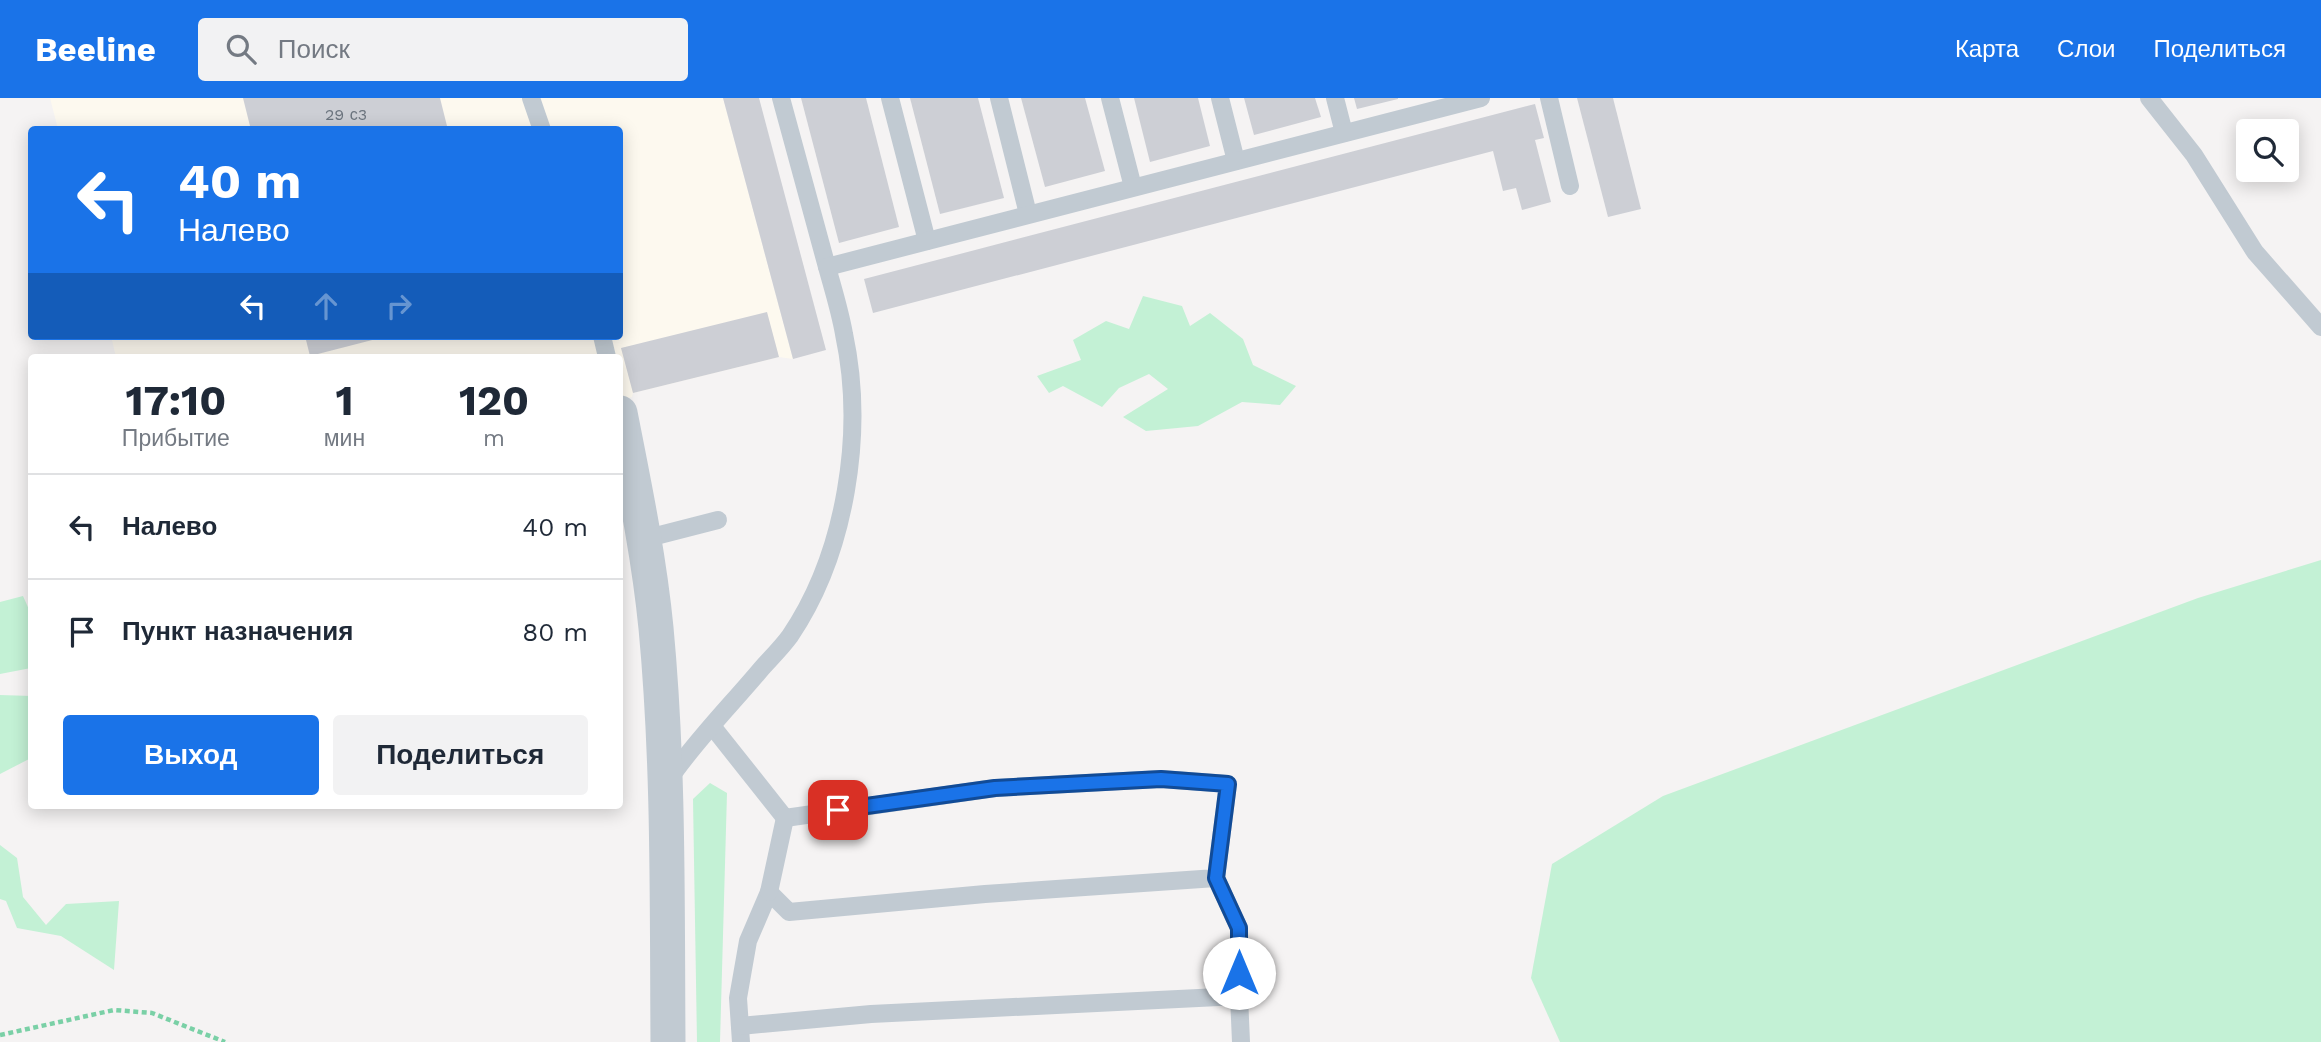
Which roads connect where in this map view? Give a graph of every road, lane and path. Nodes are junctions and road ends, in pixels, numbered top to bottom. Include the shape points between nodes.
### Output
1 (531, 98) edge
2 (782, 98) edge
3 (890, 98) edge
4 (999, 98) edge
5 (1110, 98) edge
6 (1220, 98) edge
7 (1335, 98) edge
8 (1481, 98) edge
9 (1549, 98) edge
10 (2149, 98) edge
11 (1448, 102) edge
12 (541, 126) edge
13 (1344, 133) junction
14 (1236, 161) junction
15 (1570, 186) dead end
16 (1133, 187) junction
17 (1028, 214) junction
18 (927, 241) junction
19 (827, 267) junction
20 (2321, 327) edge
21 (623, 452) edge
22 (718, 520) dead end
23 (644, 539) junction
24 (712, 726) junction
25 (666, 784) junction
26 (785, 818) junction
27 (1216, 878) junction
28 (769, 892) junction
29 (1239, 996) junction
30 (741, 1034) edge
31 (0, 1035) edge
32 (225, 1042) edge
33 (668, 1042) edge
34 (1241, 1042) edge

1 - 12 lane
2 - 19 lane
3 - 18 lane
4 - 17 lane
5 - 16 lane
6 - 14 lane
7 - 13 lane
8 - 11 lane
9 - 15 lane
10 - 20 lane via 2194,155 2255,252
11 - 13 lane
13 - 14 lane
14 - 16 lane
16 - 17 lane
17 - 18 lane
18 - 19 lane
19 - 24 lane via 845,335 851,391 851,462 838,524 821,579 789,636
21 - 23 street
22 - 23 lane
23 - 25 street via 656,628
24 - 25 lane
24 - 26 lane
25 - 33 street
26 - 27 lane via 995,788 1161,779 1228,784
26 - 28 lane
27 - 28 lane via 789,912
27 - 29 lane via 1239,928
28 - 30 lane via 748,941 738,998
29 - 30 lane via 871,1014
29 - 34 lane
31 - 32 path via 114,1010 152,1013

